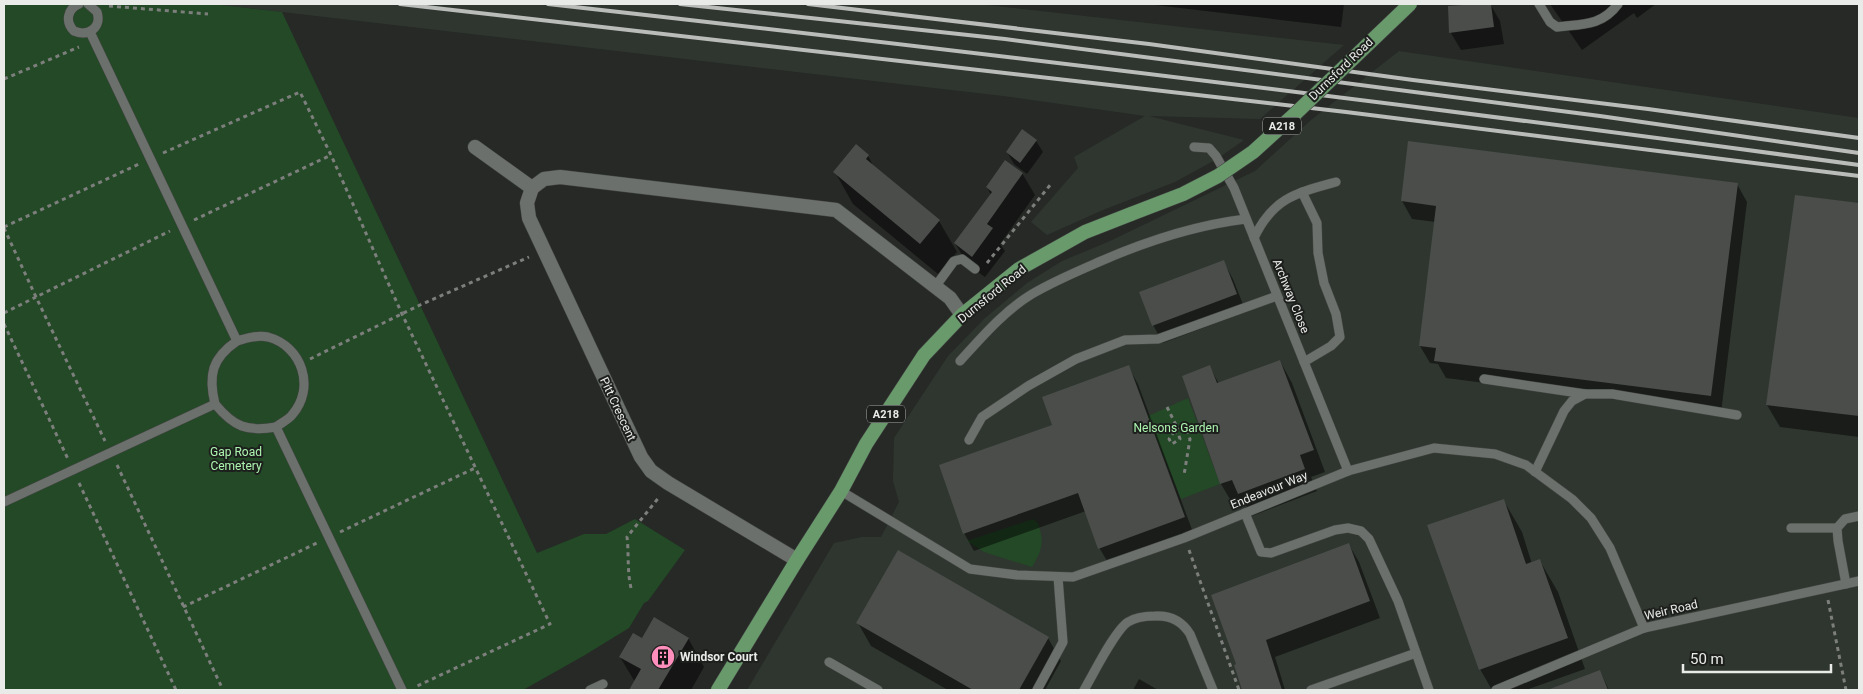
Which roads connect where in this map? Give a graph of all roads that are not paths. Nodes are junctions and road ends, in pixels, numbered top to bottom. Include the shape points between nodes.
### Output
1 (79, 4) edge
2 (89, 4) edge
3 (1410, 4) edge
4 (1539, 4) edge
5 (1618, 4) edge
6 (92, 36) junction
7 (475, 147) dead end
8 (1194, 148) dead end
9 (1336, 182) dead end
10 (532, 188) junction
11 (1302, 192) junction
12 (1246, 219) junction
13 (1254, 238) junction
14 (975, 269) dead end
15 (935, 287) junction
16 (1277, 296) junction
17 (962, 315) junction
18 (237, 340) junction
19 (960, 361) dead end
20 (1304, 362) junction
21 (1484, 379) dead end
22 (1584, 394) junction
23 (215, 404) junction
24 (1737, 415) dead end
25 (276, 427) junction
26 (969, 440) dead end
27 (1348, 471) junction
28 (1535, 472) junction
29 (841, 490) junction
30 (4, 502) edge
31 (1244, 513) junction
32 (1859, 516) edge
33 (1790, 528) dead end
34 (1837, 528) junction
35 (797, 560) junction
36 (1058, 576) junction
37 (1859, 581) edge
38 (1846, 584) junction
39 (1644, 628) junction
40 (1416, 653) junction
41 (829, 662) dead end
42 (603, 684) dead end
43 (402, 690) edge
44 (590, 690) edge
45 (718, 690) edge
46 (878, 690) edge
47 (1037, 690) edge
48 (1084, 690) edge
49 (1213, 690) edge
50 (1311, 690) edge
51 (1429, 690) edge
52 (1496, 690) edge

1 - 6 lane via 69,12 69,22 74,31
2 - 6 lane via 99,16
3 - 17 main road, Durnsford Road / A218, bridge via 1253,152 1218,176 1183,194 1085,232 1019,269
4 - 5 lane via 1557,27 1597,21 1611,14
6 - 18 lane
7 - 10 street
8 - 12 lane, Archway Close via 1209,148 1216,156
9 - 11 lane
10 - 15 street via 544,179 560,177 836,210
10 - 35 street, Pitt Crescent via 529,218 641,457 651,471 668,483
11 - 13 lane via 1277,204 1261,222
11 - 20 lane via 1317,223 1324,283 1336,314 1340,337
12 - 13 lane, Archway Close
12 - 19 lane via 1217,222 1140,244 1076,271 1032,294 994,324
13 - 16 lane, Archway Close
14 - 15 lane via 962,259 954,261
15 - 17 street via 950,298
16 - 20 lane, Archway Close
16 - 26 lane via 1158,339 1124,340 1076,359 982,417
17 - 29 main road, Durnsford Road / A218 via 924,355 866,444
18 - 23 lane via 217,360 212,375
18 - 25 lane via 252,336 281,342 301,363 304,383 301,400 292,415
20 - 27 lane, Archway Close
21 - 22 lane
22 - 24 lane via 1612,394
22 - 28 lane via 1572,401 1564,412
23 - 25 lane via 227,418 242,427 260,430
23 - 30 lane
25 - 43 lane
27 - 28 lane, Endeavour Way via 1434,448 1495,454 1526,465
27 - 31 lane, Endeavour Way
28 - 39 lane, Endeavour Way via 1572,499 1591,518 1610,548
29 - 35 main road, Durnsford Road / A218
29 - 36 lane, Endeavour Way via 970,569
31 - 36 lane, Endeavour Way via 1184,538 1072,577
31 - 40 lane via 1261,552 1271,554 1335,530 1361,531 1369,539 1398,601
32 - 34 lane via 1846,519
33 - 34 lane
34 - 38 lane
35 - 45 main road, Durnsford Road / A218
36 - 47 lane via 1063,642
37 - 38 lane, Weir Road
38 - 39 lane, Weir Road
39 - 52 lane, Weir Road
40 - 50 lane
40 - 51 lane
41 - 46 lane
42 - 44 lane
48 - 49 lane via 1126,622 1163,615 1185,626

